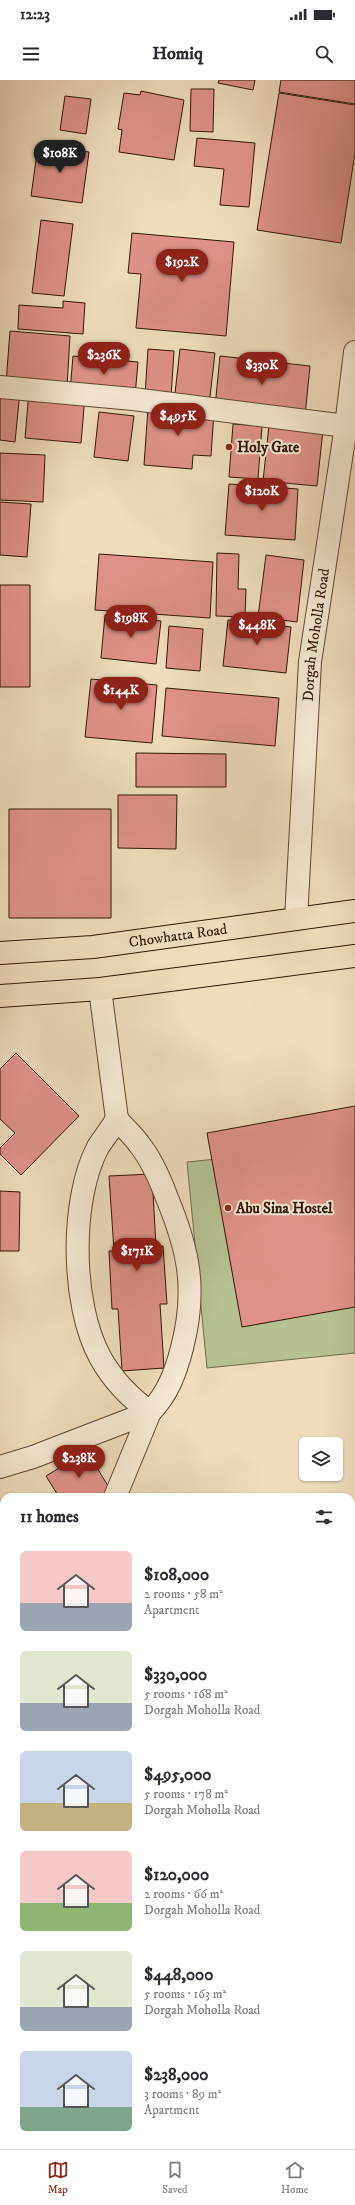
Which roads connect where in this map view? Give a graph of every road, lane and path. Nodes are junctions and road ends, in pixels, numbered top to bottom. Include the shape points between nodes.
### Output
1 (355, 352) edge
2 (0, 387) edge
3 (346, 426) junction
4 (355, 911) edge
5 (296, 919) junction
6 (0, 953) edge
7 (355, 956) edge
8 (100, 989) junction
9 (0, 996) edge
10 (117, 1119) junction
11 (150, 1412) junction
12 (0, 1467) edge
13 (117, 1493) edge

1 - 3 street, Dorgah Moholla Road
2 - 3 street via 133,399
3 - 5 street, Dorgah Moholla Road via 310,662
4 - 5 main road, Chowhatta Road
5 - 6 main road, Chowhatta Road via 93,947
7 - 8 main road
8 - 9 main road
8 - 10 street
10 - 11 street via 140,1144 158,1174 182,1233 189,1264 190,1306 180,1357 166,1391
10 - 11 street via 98,1148 82,1191 76,1240 79,1279 89,1329 99,1356 118,1385
11 - 12 street
11 - 13 street

